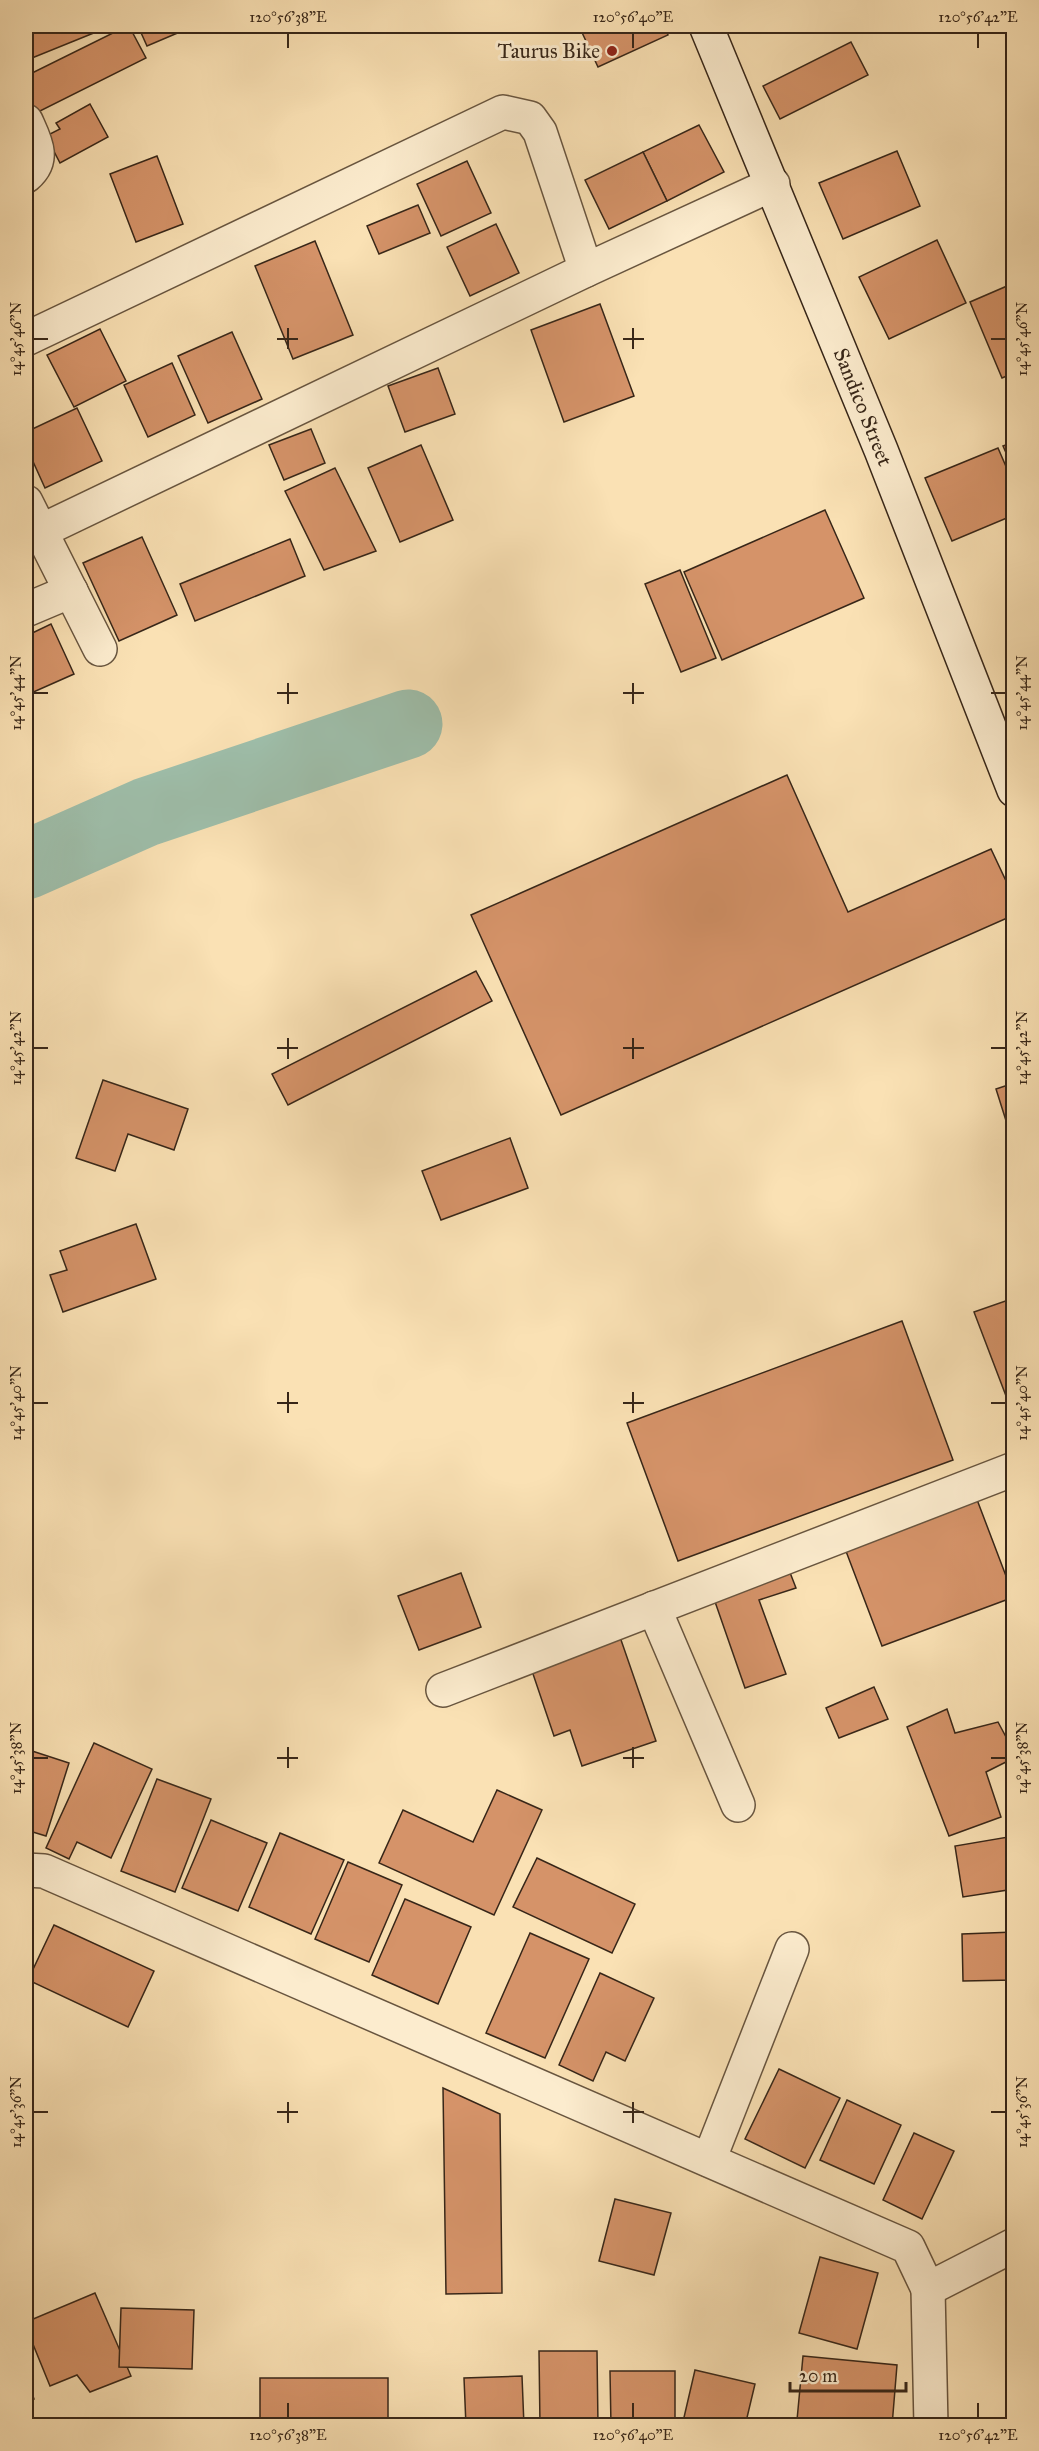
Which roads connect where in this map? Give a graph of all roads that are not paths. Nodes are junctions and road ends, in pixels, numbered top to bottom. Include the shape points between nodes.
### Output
1 (706, 26) edge
2 (26, 121) edge
3 (26, 176) edge
4 (772, 184) junction
5 (585, 270) junction
6 (26, 339) edge
7 (26, 502) edge
8 (41, 531) junction
9 (71, 591) junction
10 (26, 610) edge
11 (100, 649) dead end
12 (1014, 790) edge
13 (1014, 1469) edge
14 (654, 1608) junction
15 (443, 1690) dead end
16 (738, 1805) dead end
17 (26, 1870) edge
18 (792, 1949) dead end
19 (709, 2160) junction
20 (1014, 2245) edge
21 (928, 2289) junction
22 (931, 2426) edge

1 - 4 street, Sandico Street
2 - 3 street via 39,158
4 - 5 street
4 - 12 street, Sandico Street
5 - 6 street via 540,132 530,118 503,112
5 - 8 street
7 - 8 street
8 - 9 street
9 - 10 street
9 - 11 street
13 - 14 street
14 - 15 street
14 - 16 street
17 - 19 street via 44,1871
18 - 19 street
19 - 21 street via 908,2247
20 - 21 street
21 - 22 street

